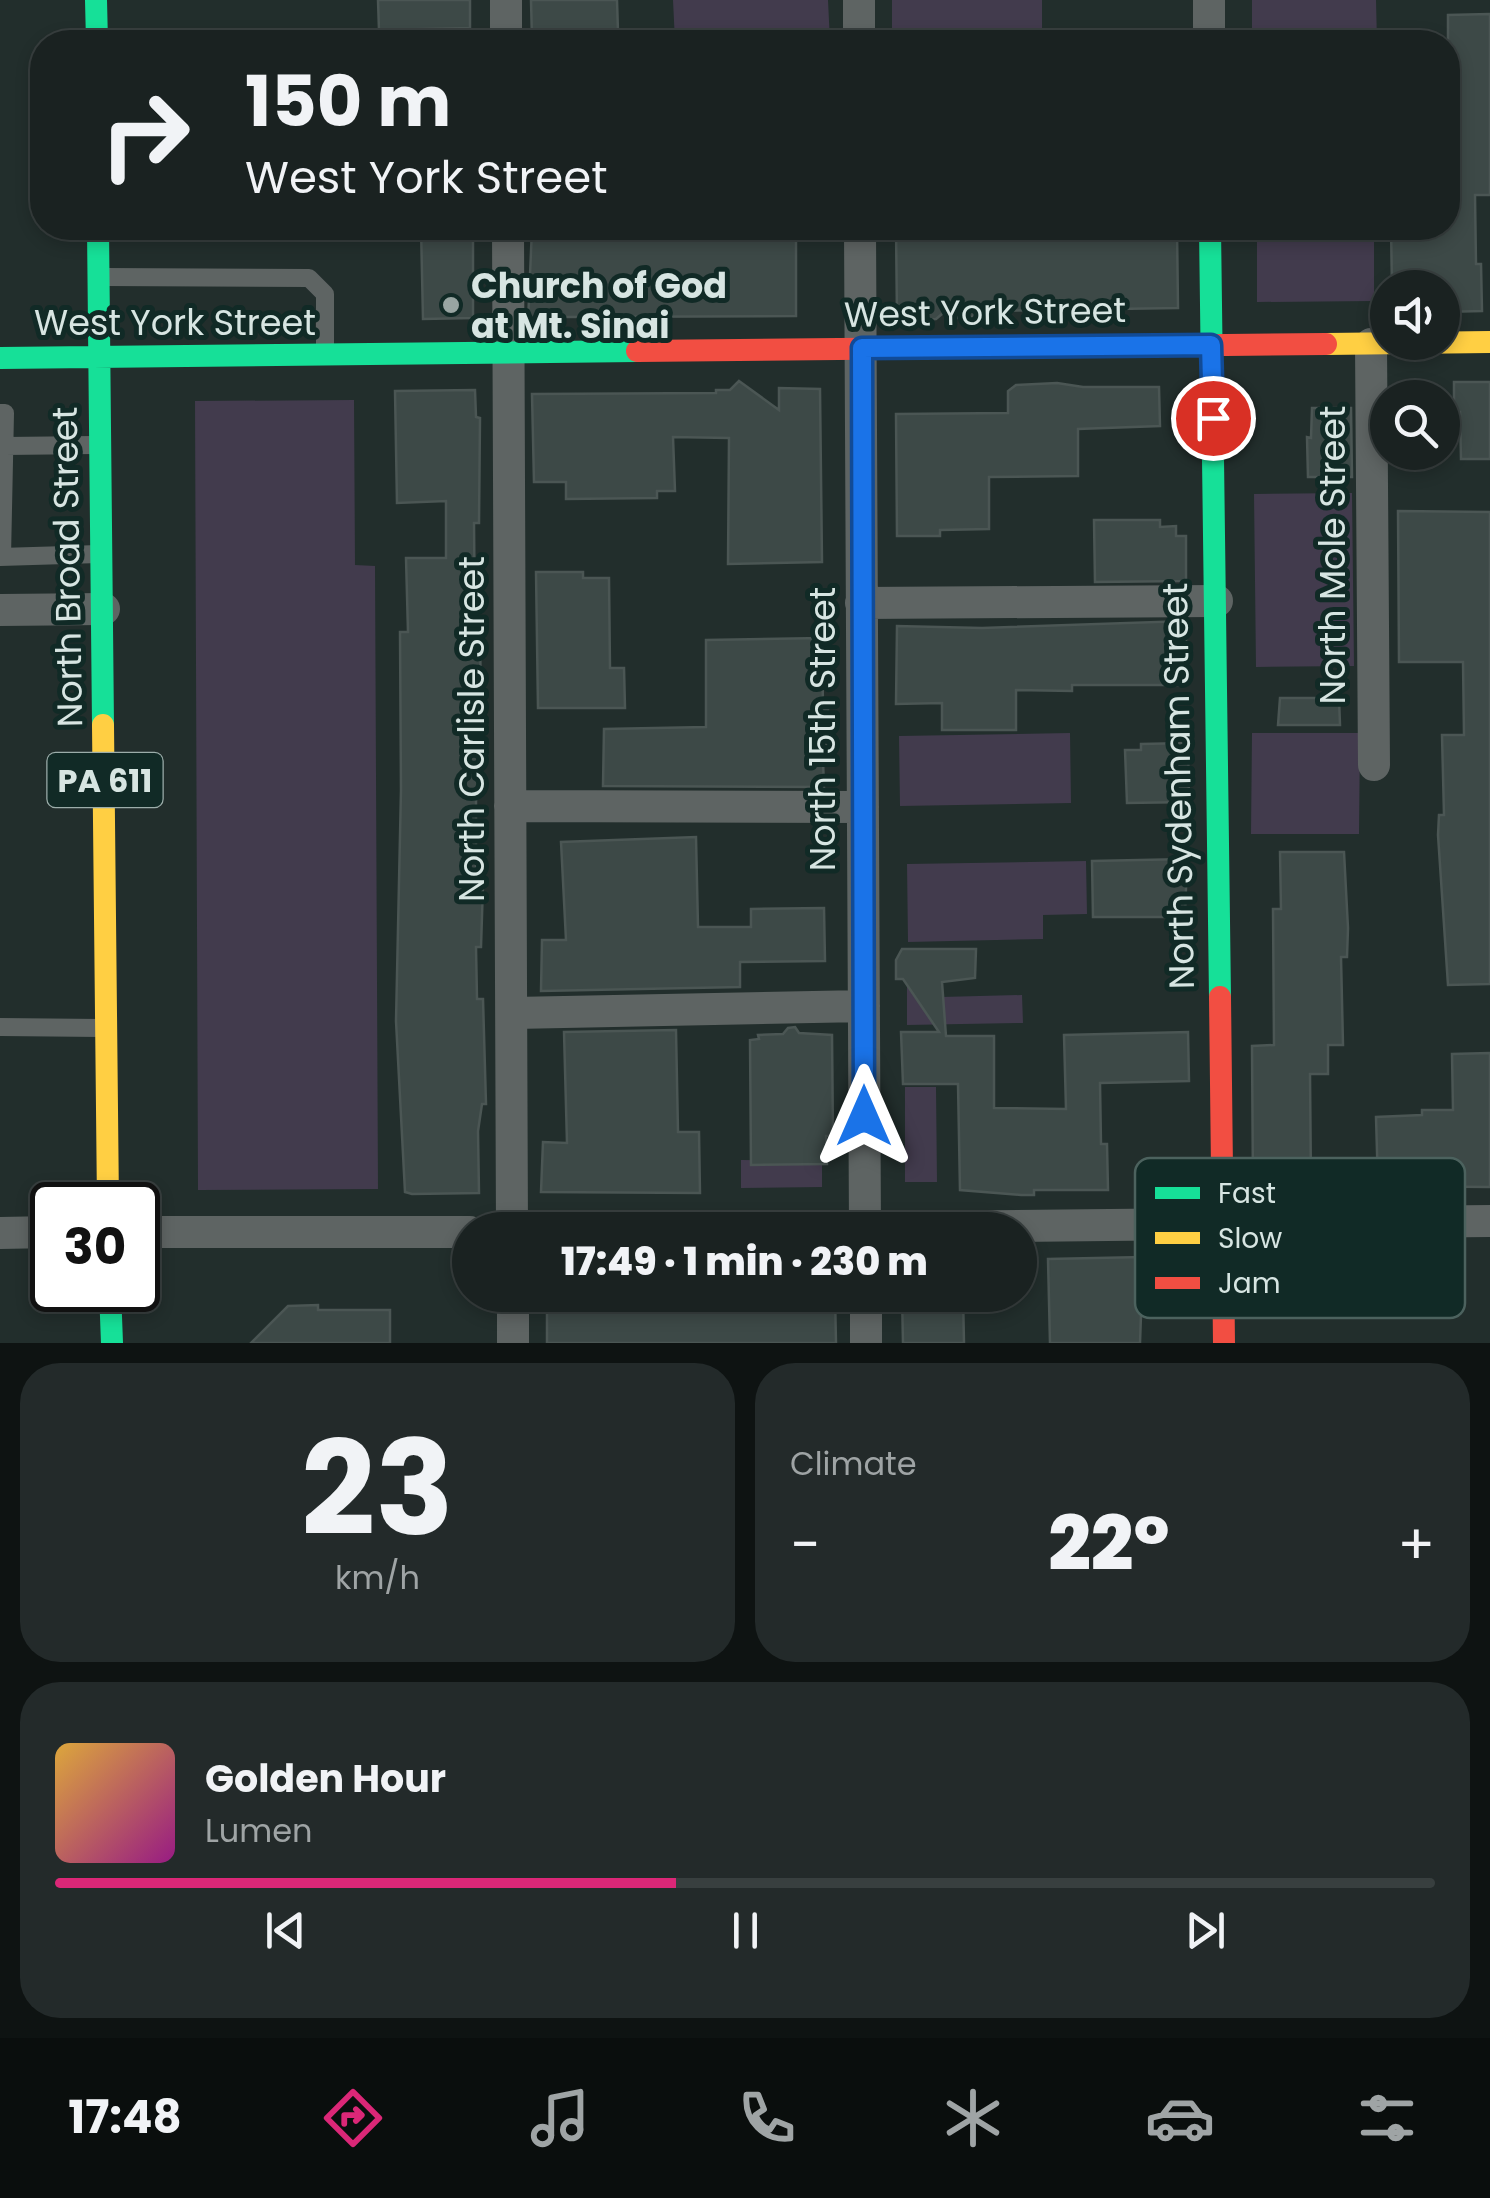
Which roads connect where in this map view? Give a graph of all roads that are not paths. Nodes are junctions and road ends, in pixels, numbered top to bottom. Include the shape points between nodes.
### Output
1 (96, 0) edge
2 (506, 0) edge
3 (858, 0) edge
4 (1209, 0) edge
5 (96, 30) edge
6 (506, 30) edge
7 (859, 30) edge
8 (1209, 30) edge
9 (98, 240) edge
10 (508, 240) edge
11 (860, 240) edge
12 (1210, 240) edge
13 (98, 276) junction
14 (1490, 342) edge
15 (1460, 343) edge
16 (1370, 344) edge
17 (1211, 345) junction
18 (862, 348) junction
19 (509, 355) junction
20 (99, 356) junction
21 (325, 356) junction
22 (0, 358) edge
23 (1371, 360) edge
24 (0, 413) edge
25 (100, 445) junction
26 (3, 447) edge
27 (2, 482) edge
28 (2, 504) edge
29 (1, 525) edge
30 (102, 554) junction
31 (1, 557) edge
32 (1217, 602) junction
33 (862, 603) junction
34 (104, 609) junction
35 (0, 610) edge
36 (1374, 765) dead end
37 (510, 806) junction
38 (862, 806) junction
39 (864, 1006) junction
40 (514, 1012) junction
41 (0, 1028) edge
42 (107, 1028) junction
43 (1222, 1158) edge
44 (108, 1182) edge
45 (512, 1212) edge
46 (865, 1212) edge
47 (1465, 1221) edge
48 (1490, 1221) edge
49 (1135, 1224) edge
50 (1037, 1226) edge
51 (30, 1232) edge
52 (160, 1232) edge
53 (452, 1232) edge
54 (0, 1233) edge
55 (111, 1312) edge
56 (512, 1312) edge
57 (866, 1312) edge
58 (1224, 1318) edge
59 (112, 1343) edge
60 (513, 1343) edge
61 (866, 1343) edge
62 (1224, 1343) edge

1 - 5 street
2 - 6 street
3 - 7 street
4 - 8 street
9 - 13 street, North Broad Street / PA 611
10 - 19 street, North Carlisle Street
11 - 18 street, North 15th Street
12 - 17 street, North Sydenham Street
13 - 20 street, North Broad Street / PA 611
13 - 21 lane via 309,278 326,294
14 - 15 street, West York Street
16 - 17 street, West York Street
17 - 18 street, West York Street
17 - 32 street, North Sydenham Street
18 - 19 street, West York Street
18 - 33 street, North 15th Street
19 - 21 street, West York Street
19 - 37 street, North Carlisle Street
20 - 21 street, West York Street
20 - 22 street, West York Street
20 - 25 street, North Broad Street / PA 611
23 - 36 street, North Mole Street
24 - 26 lane
25 - 26 lane
25 - 30 street, North Broad Street / PA 611
26 - 27 lane
27 - 28 lane
28 - 29 lane
29 - 31 lane
30 - 31 lane
30 - 34 street, North Broad Street / PA 611
32 - 33 street
32 - 43 street, North Sydenham Street
33 - 38 street, North 15th Street
34 - 35 street
34 - 42 street, North Broad Street / PA 611
37 - 38 street
37 - 40 street, North Carlisle Street
38 - 39 street, North 15th Street
39 - 40 street
39 - 46 street, North 15th Street
40 - 45 street, North Carlisle Street
41 - 42 lane
42 - 44 street, North Broad Street / PA 611
47 - 48 street
49 - 50 street
51 - 54 street
52 - 53 street
55 - 59 street
56 - 60 street
57 - 61 street
58 - 62 street, North Sydenham Street

